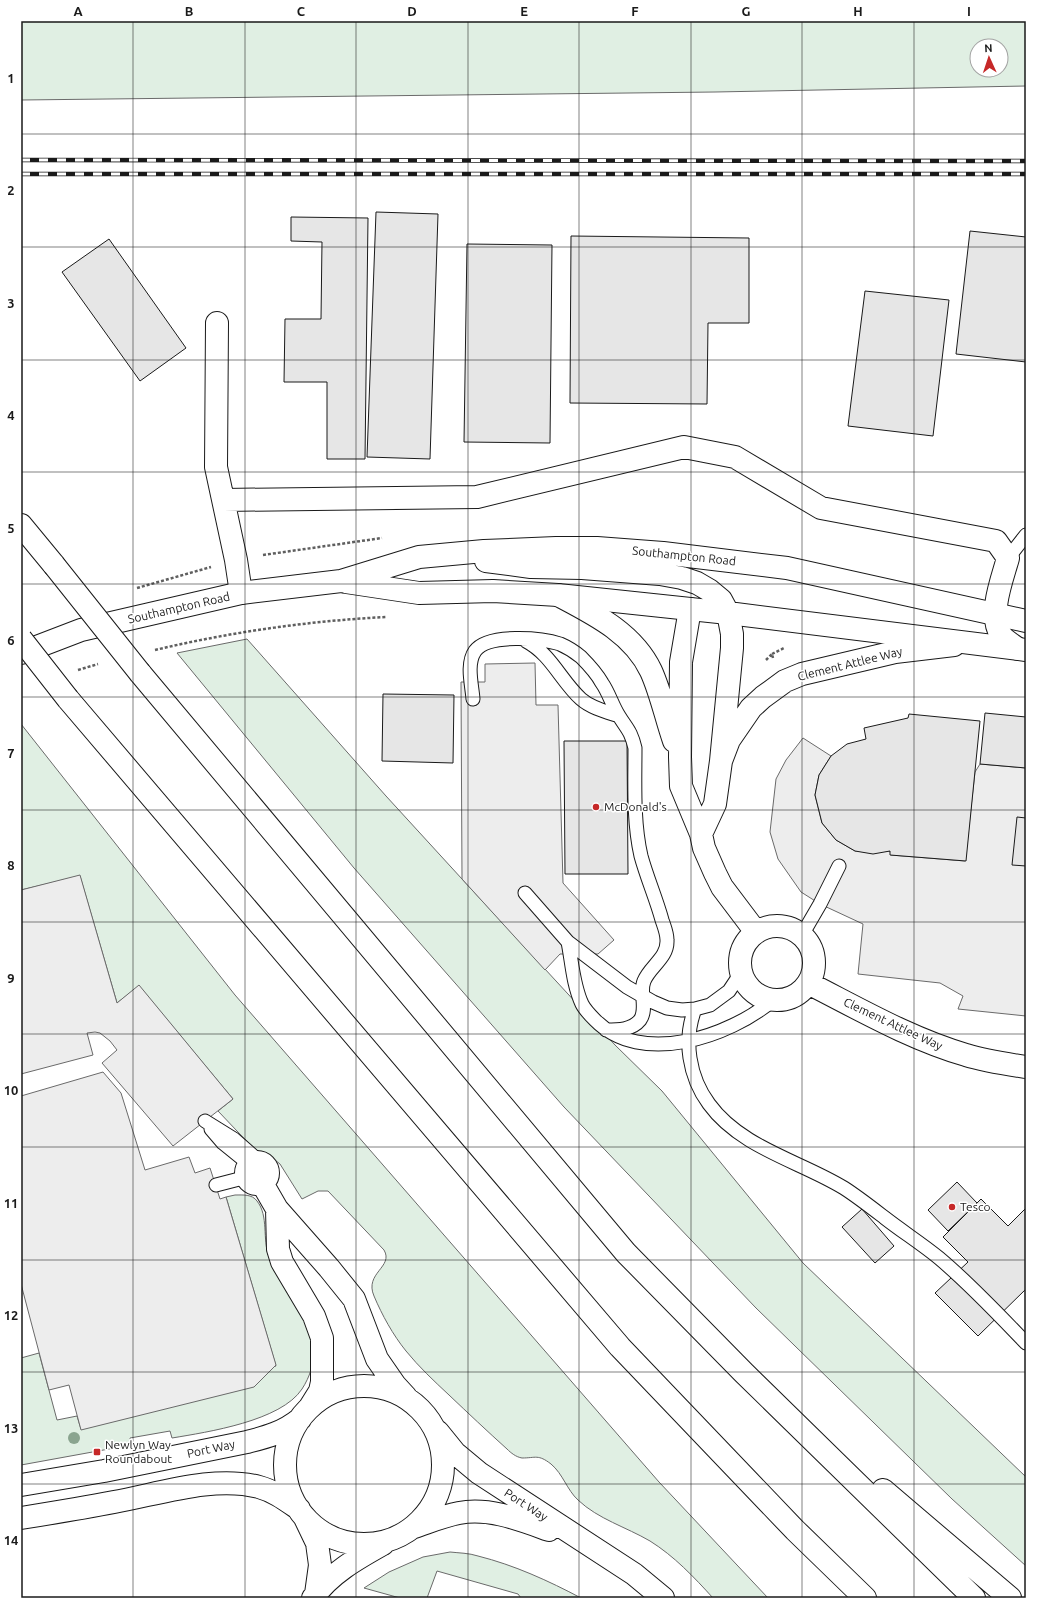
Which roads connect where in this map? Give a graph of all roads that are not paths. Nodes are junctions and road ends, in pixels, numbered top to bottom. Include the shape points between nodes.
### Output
1 (217, 323) dead end
2 (224, 500) junction
3 (21, 525) edge
4 (1026, 534) edge
5 (447, 554) junction
6 (1008, 558) junction
7 (747, 562) junction
8 (341, 581) junction
9 (701, 586) junction
10 (241, 594) junction
11 (558, 595) junction
12 (690, 609) junction
13 (728, 613) junction
14 (995, 615) junction
15 (1026, 621) edge
16 (21, 639) edge
17 (523, 639) junction
18 (973, 643) junction
19 (1022, 650) edge
20 (21, 653) edge
21 (474, 699) dead end
22 (619, 716) junction
23 (680, 757) junction
24 (721, 761) junction
25 (701, 834) junction
26 (839, 866) dead end
27 (525, 893) dead end
28 (756, 932) junction
29 (802, 935) junction
30 (568, 942) junction
31 (741, 973) junction
32 (810, 984) junction
33 (642, 996) junction
34 (773, 1000) junction
35 (695, 1009) junction
36 (606, 1030) junction
37 (688, 1040) junction
38 (1026, 1067) edge
39 (254, 1173) joint
40 (216, 1185) dead end
41 (277, 1209) junction
42 (1026, 1343) edge
43 (744, 1373) junction
44 (420, 1410) junction
45 (304, 1415) junction
46 (21, 1484) edge
47 (302, 1513) junction
48 (21, 1518) edge
49 (402, 1533) junction
50 (598, 1551) junction
51 (315, 1596) edge
52 (663, 1598) edge
53 (865, 1598) edge
54 (974, 1598) edge
55 (1010, 1598) edge

1 - 2 main road via 216,467
2 - 6 main road via 477,497 684,447 735,457 821,508 996,541
2 - 10 main road
3 - 43 main road, bridge via 140,673 626,1253
4 - 6 lane
5 - 7 main road, Southampton Road via 597,548 663,552
5 - 8 main road, Southampton Road via 419,557
5 - 9 main road via 531,567 660,574 682,578
6 - 14 main road
7 - 9 main road via 726,567 710,576
7 - 14 main road, Southampton Road via 788,568
8 - 10 main road, Southampton Road
8 - 11 main road, Southampton Road via 419,593 493,591
9 - 12 main road
9 - 13 main road via 721,600
10 - 20 main road, Southampton Road via 81,630
11 - 12 main road, Southampton Road
11 - 23 main road via 613,627 640,654 651,671
12 - 13 main road, Southampton Road
12 - 23 main road via 681,662
13 - 18 main road, Southampton Road
13 - 24 main road, Clement Attlee Way via 732,648
14 - 15 main road, Southampton Road
14 - 19 main road via 1001,636
16 - 53 main road, bridge via 68,699 620,1347 795,1530
17 - 21 lane via 493,641 476,650 470,671
17 - 22 lane via 537,646 546,655 560,676 583,701
17 - 22 lane via 561,645 581,658 602,682
18 - 19 main road, Southampton Road
18 - 24 main road, Clement Attlee Way via 895,652 802,674 785,681 751,708 729,740
22 - 33 lane via 632,735 635,748 637,832 647,878 655,895 667,940 666,951 643,983
23 - 25 main road via 681,786
24 - 25 main road, Clement Attlee Way via 715,804
25 - 28 main road via 709,860 722,887
26 - 29 lane
27 - 30 lane
28 - 29 main road via 774,926 784,926
28 - 31 main road via 742,950
29 - 32 main road via 810,944 814,956 815,968
30 - 33 lane
30 - 36 lane via 582,1004
31 - 34 main road via 753,992 762,998
31 - 35 lane via 729,991 710,1005
32 - 34 main road via 794,997
32 - 38 main road, Clement Attlee Way via 911,1035 941,1047 967,1056
33 - 35 lane via 667,1008
33 - 36 lane via 642,1015 635,1024 620,1030
34 - 37 lane via 742,1022 716,1033
35 - 37 lane via 690,1022
36 - 37 lane via 626,1040 642,1044 658,1045
37 - 42 lane via 693,1076 709,1104 724,1121 772,1152 844,1188 939,1258
39 - 40 lane
39 - 41 main road
41 - 44 main road via 354,1299 377,1359 395,1384
41 - 45 main road via 278,1249 282,1262 314,1316 322,1338 321,1386 315,1401
43 - 54 main road
43 - 55 main road
44 - 45 main road, Port Way via 405,1398 387,1390 358,1386 330,1394 314,1404
44 - 49 main road via 436,1433 442,1452 441,1481 430,1508 418,1523
44 - 50 main road, Port Way via 455,1453 479,1473
45 - 46 main road, Port Way via 283,1430 247,1442 97,1472
45 - 47 main road via 291,1435 285,1463 289,1487
47 - 48 main road via 267,1490 232,1483 193,1487
47 - 49 main road via 319,1529 346,1541 374,1543
47 - 51 main road via 317,1543 320,1565
49 - 50 main road, Port Way via 460,1513 499,1514 561,1534
49 - 51 main road via 337,1573
50 - 52 main road, Port Way via 634,1574

